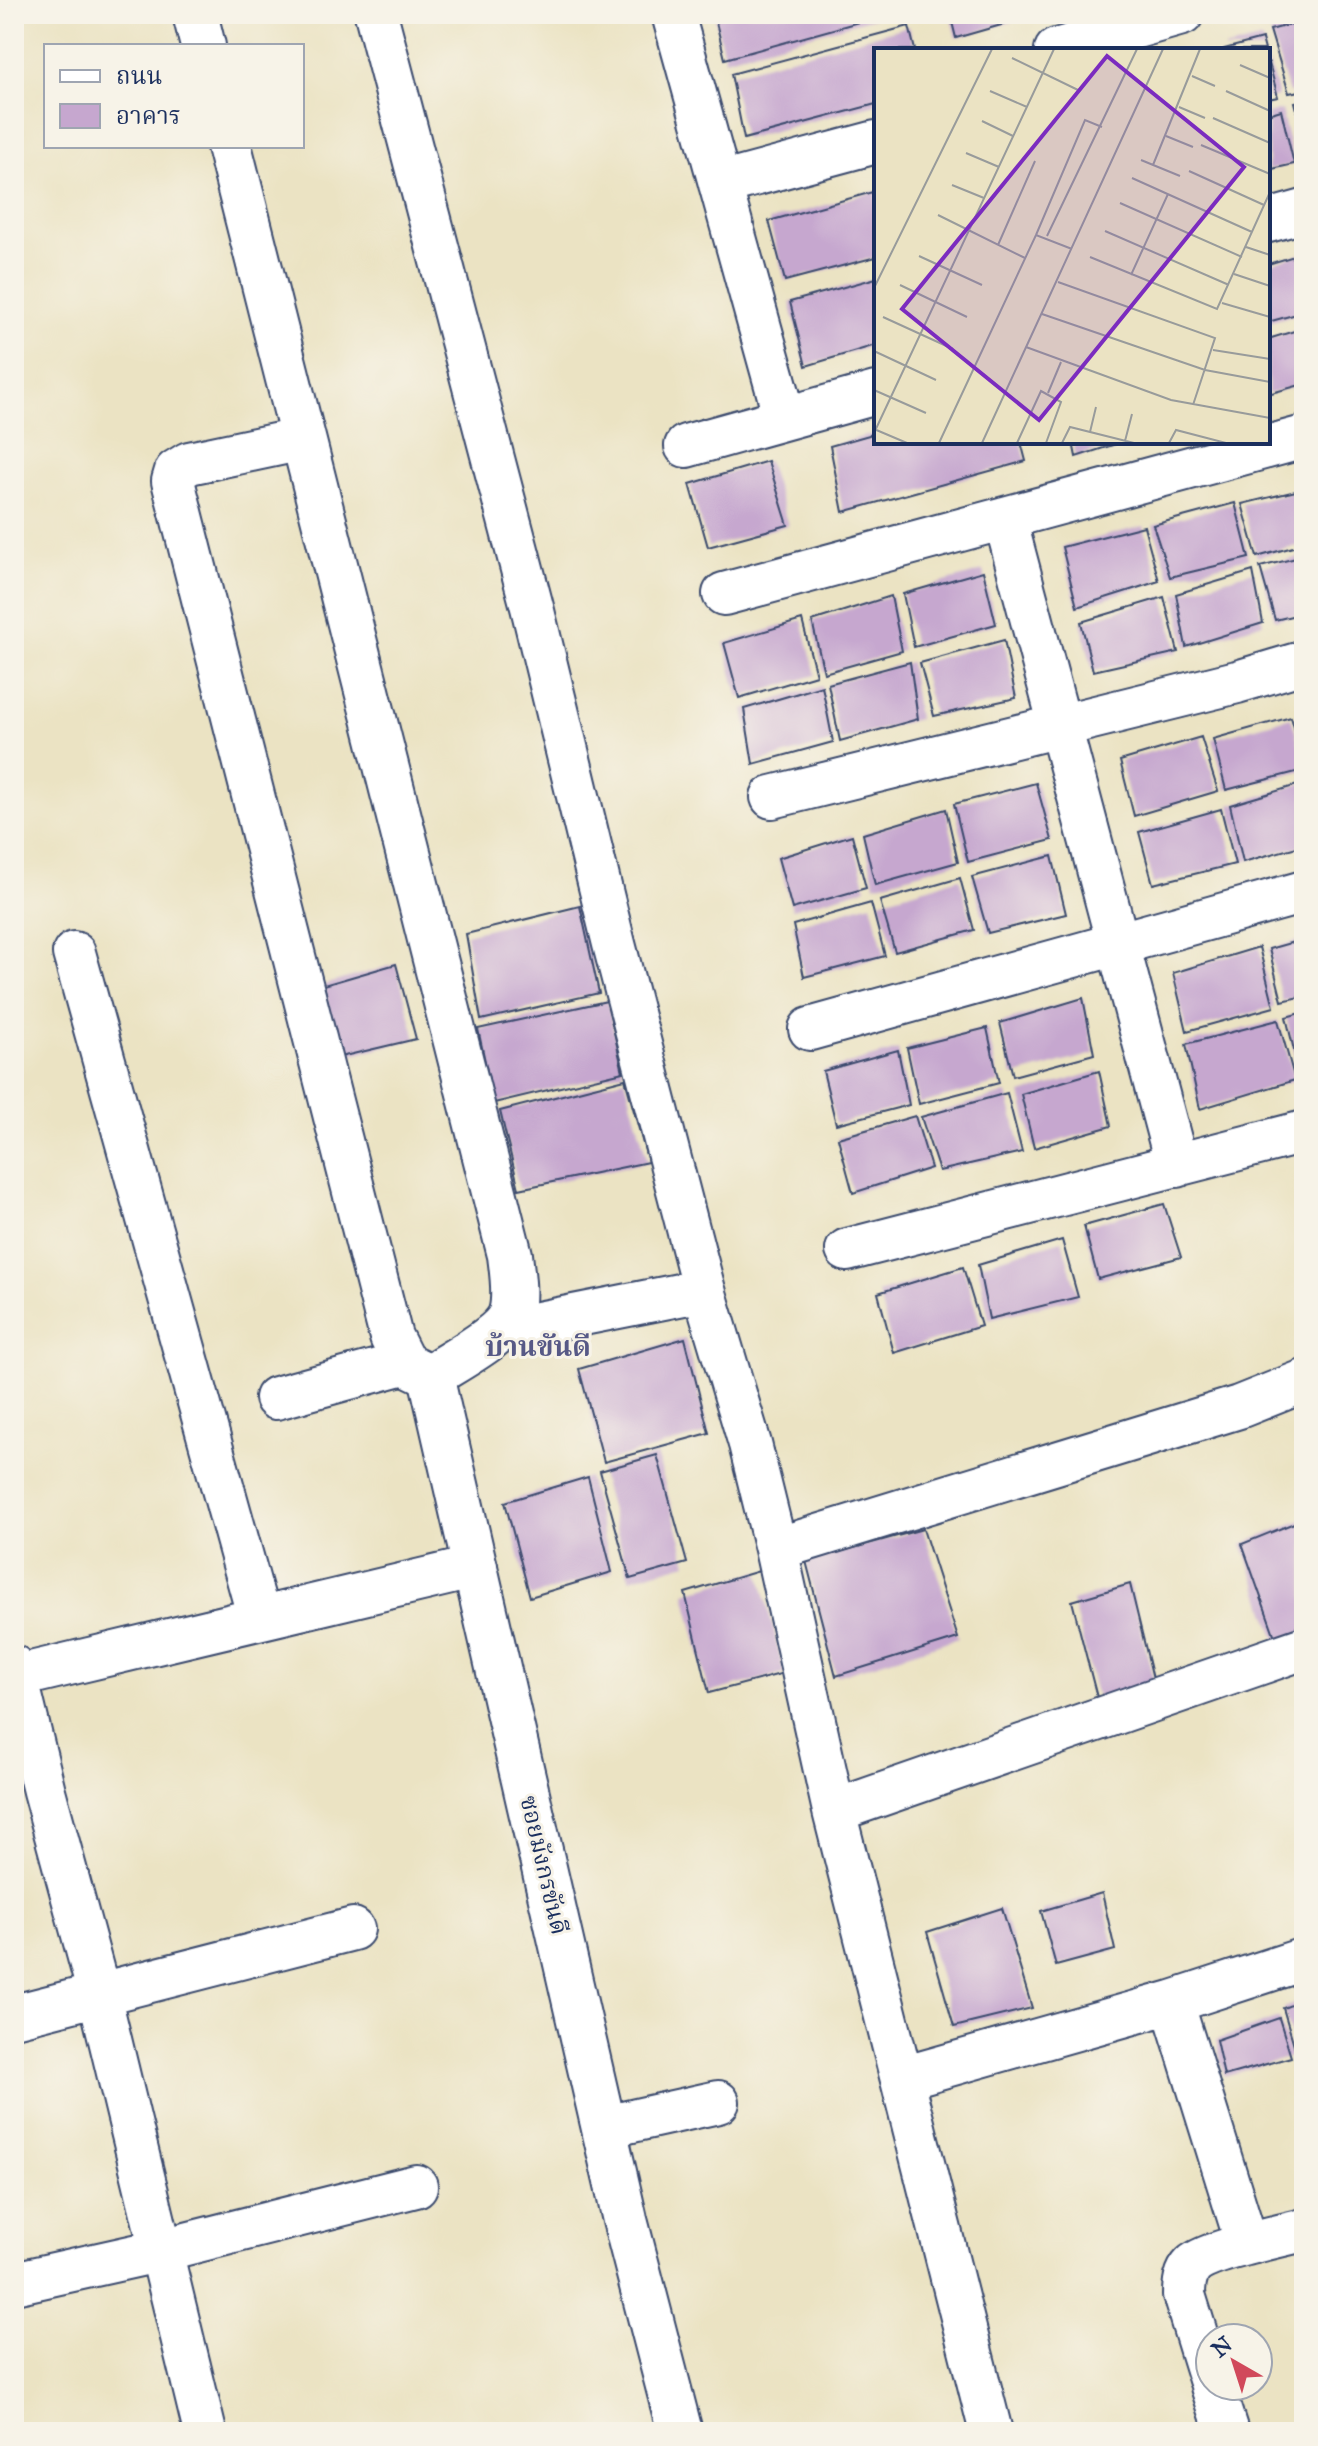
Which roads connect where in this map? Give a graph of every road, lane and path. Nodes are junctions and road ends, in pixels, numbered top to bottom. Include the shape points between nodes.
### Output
1 (195, 14) edge
2 (376, 14) edge
3 (673, 14) edge
4 (1182, 14) edge
5 (202, 44) edge
6 (1063, 48) edge
7 (874, 143) edge
8 (230, 148) edge
9 (720, 184) junction
10 (1304, 211) edge
11 (1270, 220) edge
12 (874, 394) edge
13 (785, 418) junction
14 (1304, 437) edge
15 (303, 439) junction
16 (686, 446) dead end
17 (1005, 519) junction
18 (724, 594) dead end
19 (1304, 662) edge
20 (1059, 725) junction
21 (772, 797) dead end
22 (1304, 892) edge
23 (1118, 943) junction
24 (74, 953) dead end
25 (810, 1029) dead end
26 (1304, 1132) edge
27 (1177, 1166) junction
28 (847, 1250) dead end
29 (704, 1290) junction
30 (498, 1331) junction
31 (417, 1370) junction
32 (1304, 1381) edge
33 (276, 1398) dead end
34 (776, 1549) junction
35 (476, 1567) junction
36 (259, 1618) junction
37 (1304, 1648) edge
38 (15, 1674) edge
39 (834, 1811) junction
40 (353, 1929) dead end
41 (1304, 1959) edge
42 (99, 1994) junction
43 (1172, 2002) junction
44 (14, 2016) edge
45 (903, 2078) junction
46 (718, 2102) dead end
47 (605, 2127) junction
48 (416, 2186) dead end
49 (1304, 2230) edge
50 (1247, 2244) junction
51 (162, 2250) junction
52 (14, 2283) edge
53 (1194, 2327) edge
54 (1217, 2402) edge
55 (205, 2432) edge
56 (680, 2432) edge
57 (991, 2432) edge
58 (1227, 2432) edge

1 - 5 street
2 - 29 street
3 - 9 street
4 - 6 street
7 - 9 street
8 - 15 street
9 - 13 street
10 - 11 street
12 - 13 street
13 - 16 street
14 - 17 street
15 - 30 street via 510,1255 511,1314
15 - 31 street via 189,463 176,471 173,481 391,1337
17 - 18 street
17 - 20 street
19 - 20 street
20 - 21 street
20 - 23 street
22 - 23 street
23 - 25 street
23 - 27 street
24 - 36 street
26 - 27 street
27 - 28 street
29 - 30 street
29 - 34 street
30 - 31 street
31 - 33 street
31 - 35 street, ซอยมังกรขันดี
32 - 34 street via 1239,1407
34 - 39 street
35 - 36 street
35 - 47 street, ซอยมังกรขันดี
36 - 38 street
37 - 39 street
38 - 42 street
39 - 45 street
40 - 42 street
41 - 43 street
42 - 44 street
42 - 51 street
43 - 45 street
43 - 50 street
45 - 57 street
46 - 47 street
47 - 56 street, ซอยมังกรขันดี
48 - 51 street
49 - 50 street
50 - 53 street via 1194,2263 1184,2280 1184,2295
51 - 52 street
51 - 55 street
54 - 58 street

